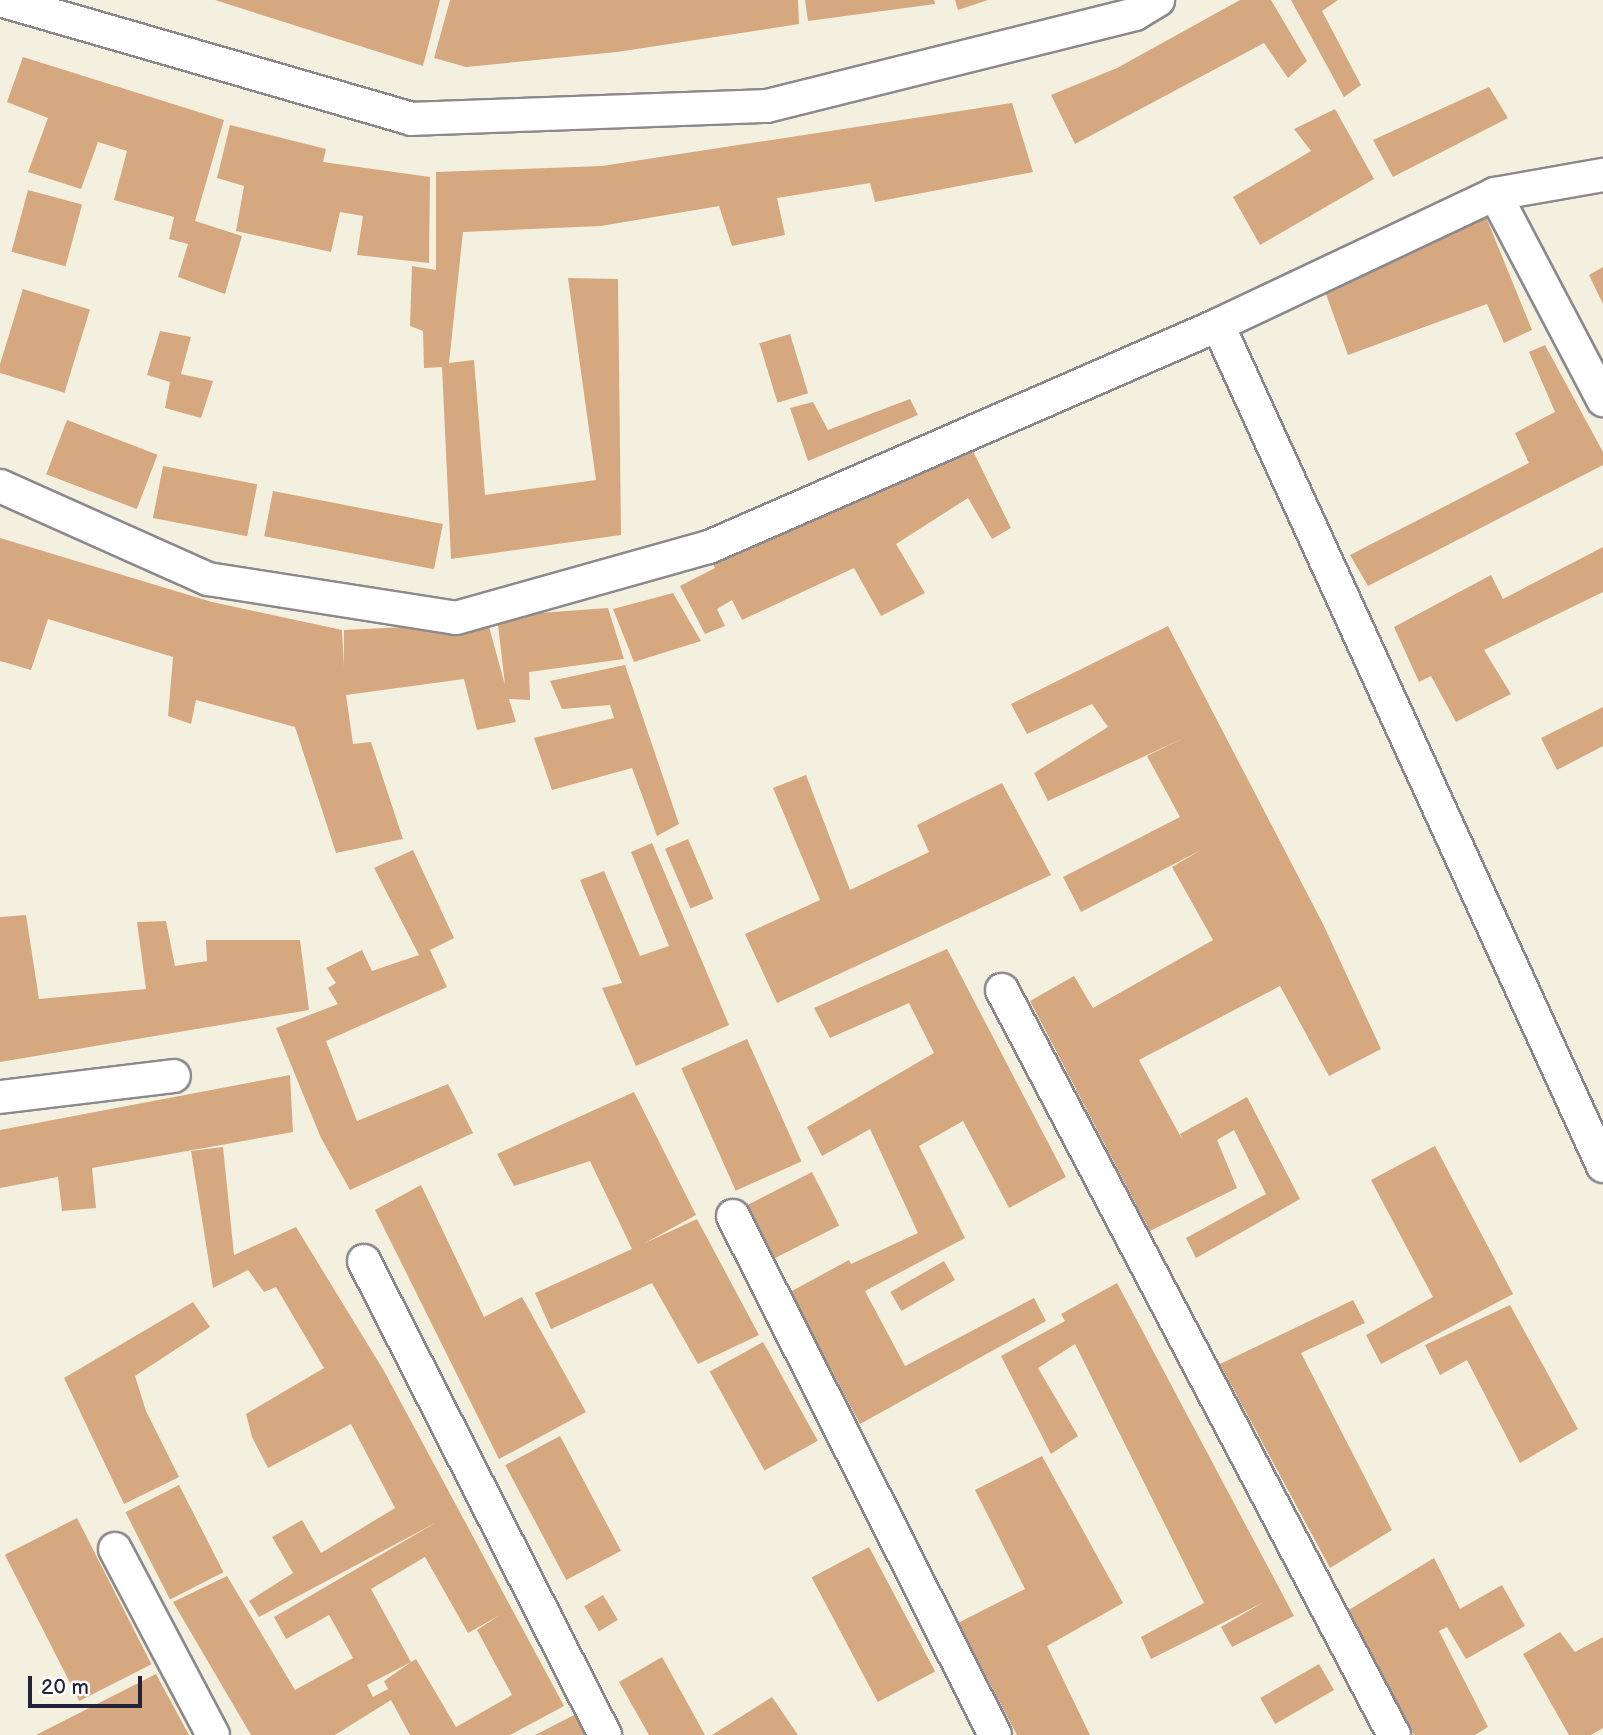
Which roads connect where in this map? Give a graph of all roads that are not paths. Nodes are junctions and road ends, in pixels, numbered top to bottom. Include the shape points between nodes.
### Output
1 (0, 0) edge
2 (1158, 0) edge
3 (1603, 174) edge
4 (1495, 194) junction
5 (1218, 325) junction
6 (1603, 400) edge
7 (0, 486) edge
8 (1002, 990) dead end
9 (174, 1076) dead end
10 (0, 1097) edge
11 (1603, 1166) edge
12 (733, 1216) dead end
13 (364, 1261) dead end
14 (116, 1549) dead end
15 (213, 1735) edge
16 (605, 1735) edge
17 (995, 1735) edge
18 (1394, 1735) edge

1 - 2 street via 411,119 767,106 1135,14
3 - 4 street
4 - 5 street
4 - 6 street
5 - 7 street via 709,547 456,618 208,579
5 - 11 street
8 - 18 street
9 - 10 street
12 - 17 street
13 - 16 street
14 - 15 street

